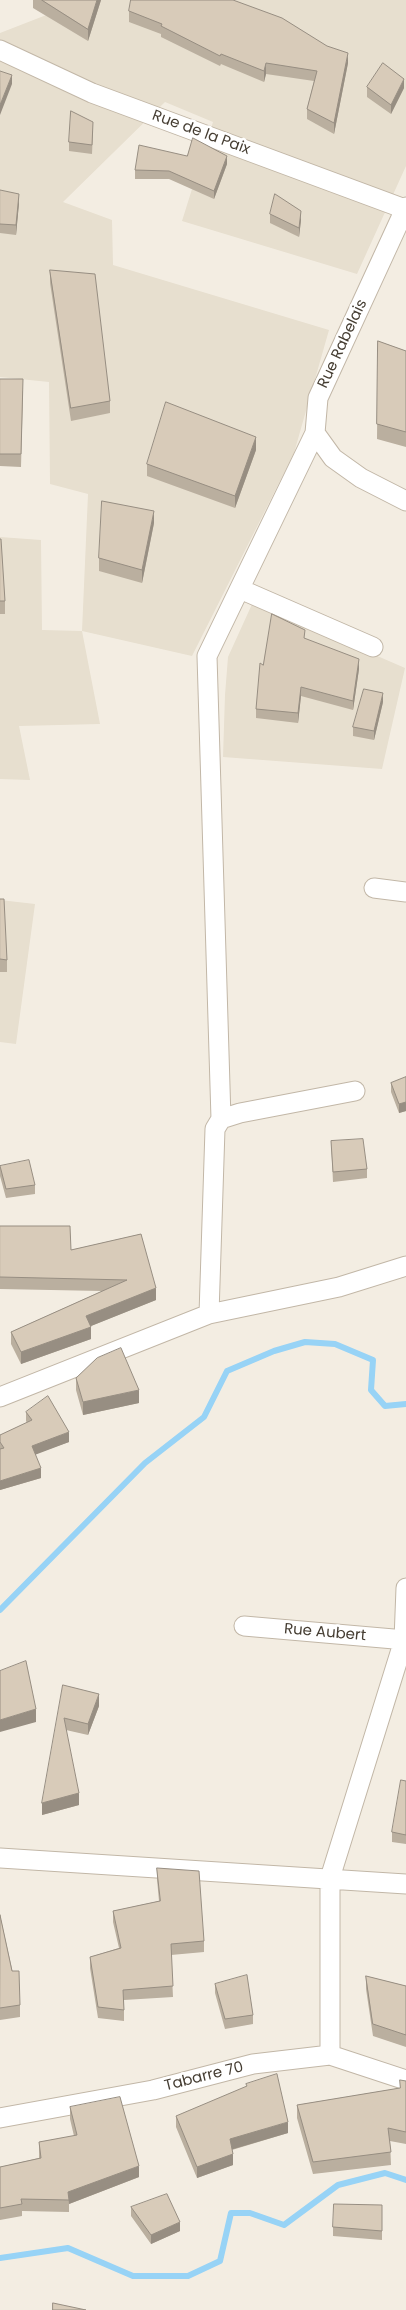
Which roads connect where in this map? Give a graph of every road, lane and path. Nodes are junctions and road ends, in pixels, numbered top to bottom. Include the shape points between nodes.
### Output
1 (0, 50) edge
2 (406, 208) edge
3 (315, 433) junction
4 (406, 501) edge
5 (240, 589) junction
6 (373, 647) dead end
7 (374, 888) dead end
8 (406, 892) edge
9 (355, 1091) dead end
10 (221, 1119) junction
11 (406, 1266) edge
12 (209, 1314) junction
13 (0, 1397) edge
14 (406, 1588) edge
15 (244, 1626) dead end
16 (405, 1640) edge
17 (0, 1858) edge
18 (330, 1878) junction
19 (406, 1884) edge
20 (330, 2055) junction
21 (406, 2080) edge
22 (0, 2118) edge

1 - 2 street, Rue de la Paix via 92,93
2 - 3 street, Rue Rabelais via 318,398
3 - 4 street via 333,458 361,478
3 - 5 street
5 - 6 street
5 - 10 street via 207,656
7 - 8 street
9 - 10 street
10 - 12 street via 215,1129
11 - 12 street via 338,1287
12 - 13 street
14 - 16 street
15 - 16 street, Rue Aubert
16 - 18 street
17 - 18 street
18 - 19 street
18 - 20 street
20 - 21 street, Tabarre 70
20 - 22 street, Tabarre 70 via 253,2064 153,2090

